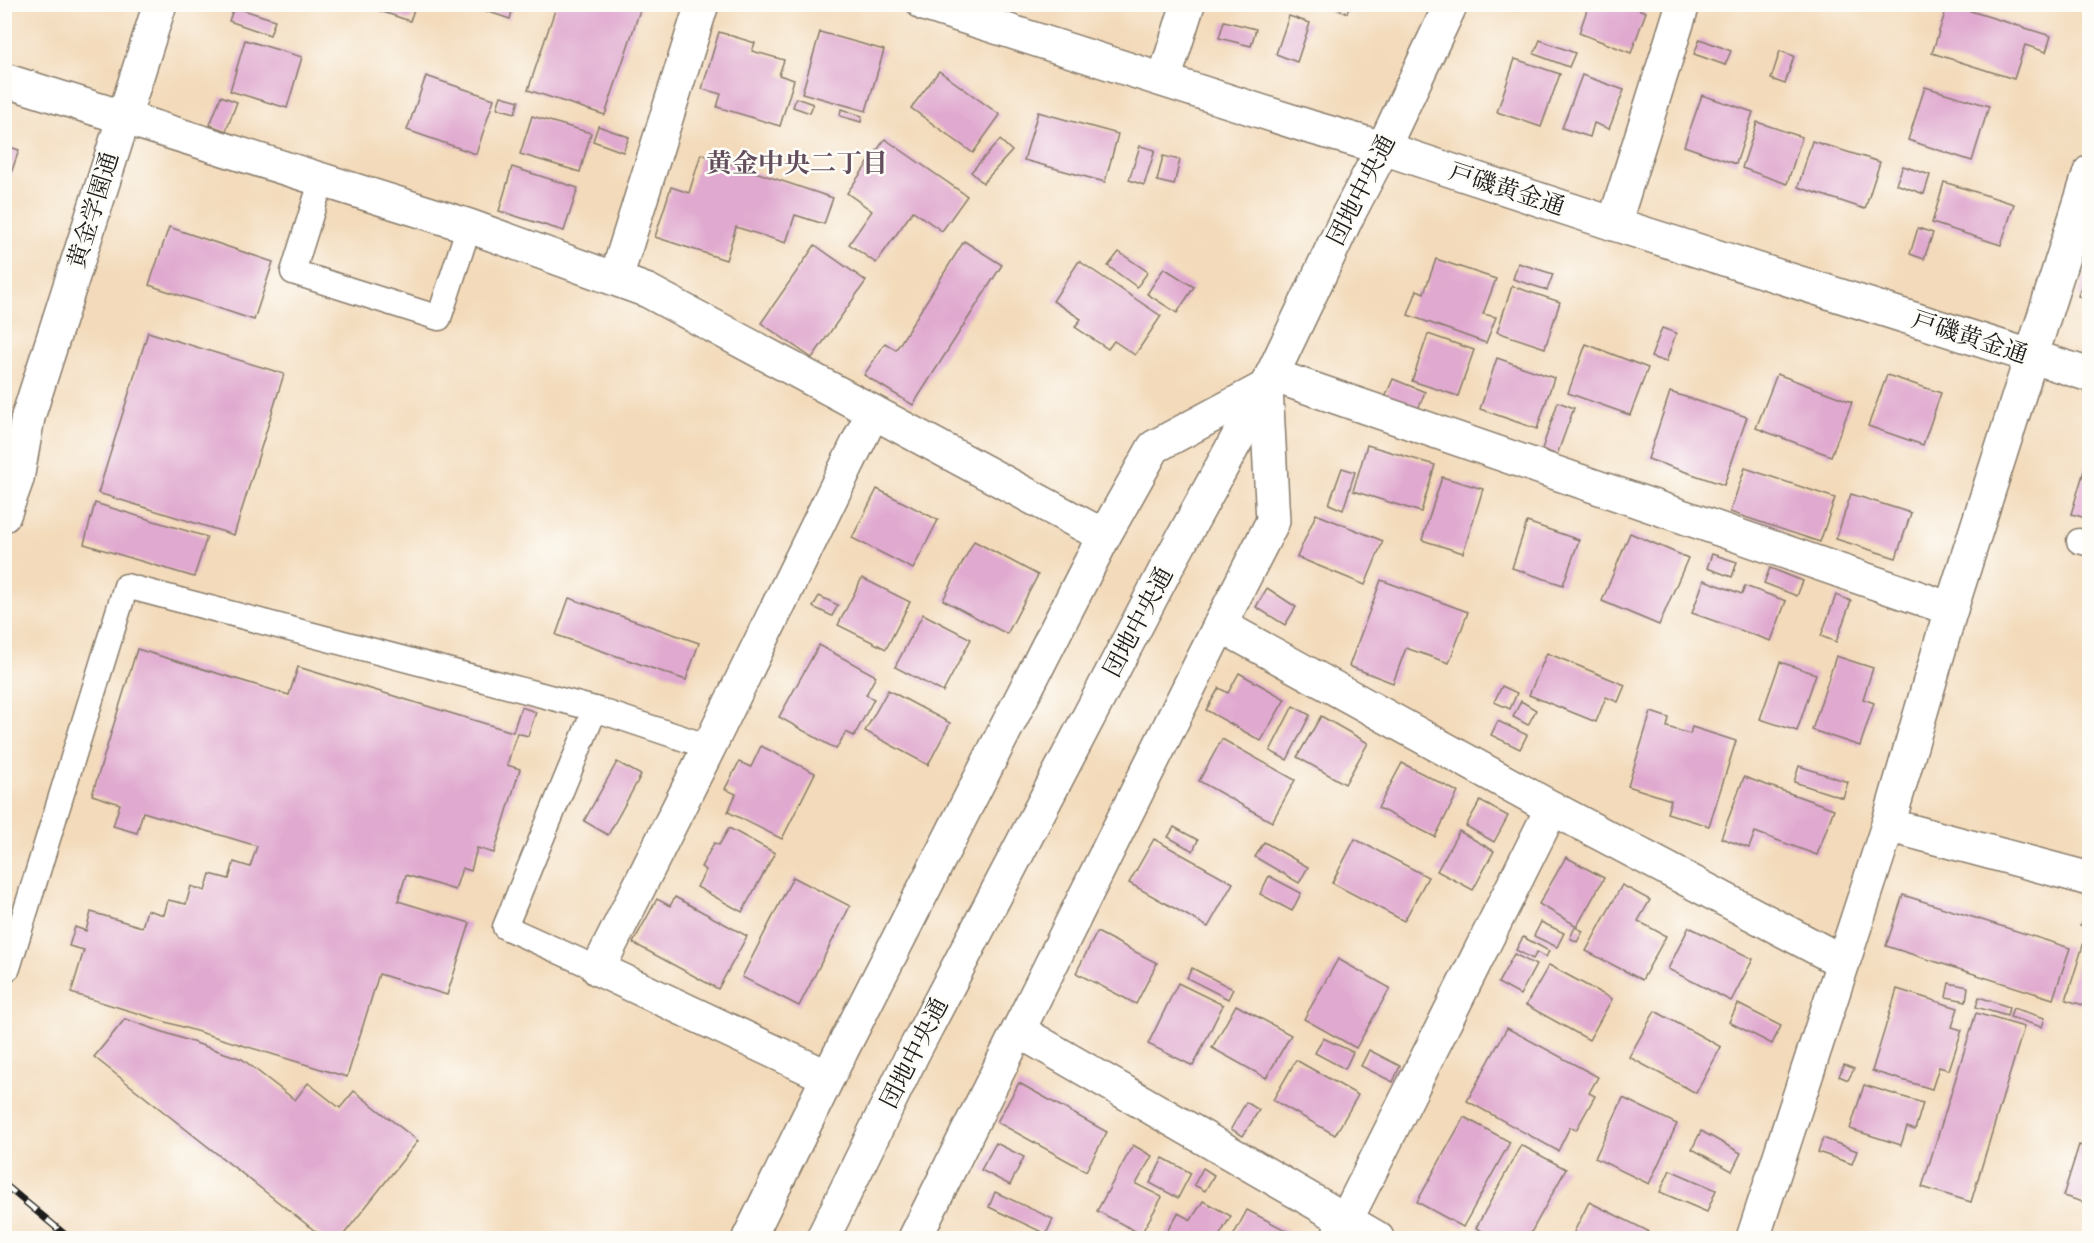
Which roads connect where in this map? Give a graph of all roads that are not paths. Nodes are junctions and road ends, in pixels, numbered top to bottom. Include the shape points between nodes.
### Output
1 (160, 4) edge
2 (702, 4) edge
3 (924, 4) edge
4 (1188, 4) edge
5 (1451, 4) edge
6 (1683, 4) edge
7 (4, 80) edge
8 (1164, 80) junction
9 (123, 118) junction
10 (1383, 148) junction
11 (2090, 172) edge
12 (322, 179) junction
13 (1614, 224) junction
14 (469, 226) junction
15 (616, 278) junction
16 (2032, 357) junction
17 (2090, 375) edge
18 (1269, 381) junction
19 (873, 412) junction
20 (28, 417) junction
21 (4, 439) edge
22 (11, 486) edge
23 (4, 515) edge
24 (1104, 536) junction
25 (1951, 609) junction
26 (1220, 625) junction
27 (596, 709) junction
28 (709, 747) junction
29 (1552, 808) junction
30 (1888, 825) junction
31 (2090, 879) edge
32 (1843, 962) junction
33 (8, 968) dead end
34 (598, 969) junction
35 (1019, 1031) junction
36 (828, 1077) junction
37 (1341, 1230) edge
38 (749, 1239) edge
39 (823, 1239) edge
40 (915, 1239) edge
41 (1377, 1239) edge
42 (1753, 1239) edge

1 - 9 street, 黄金学園通
2 - 15 street
3 - 8 street, 戸磯黄金通
4 - 8 street
5 - 10 street, 団地中央通
6 - 13 street
7 - 9 street
8 - 10 street, 戸磯黄金通
9 - 12 street
9 - 20 street, 黄金学園通
10 - 13 street, 戸磯黄金通
10 - 18 street, 団地中央通
11 - 16 street
12 - 14 street
12 - 14 lane via 293,272 439,318
13 - 16 street, 戸磯黄金通
14 - 15 street
15 - 19 street via 648,291
16 - 17 street, 戸磯黄金通
16 - 25 street
18 - 24 street via 1154,447
18 - 25 street
18 - 26 street via 1273,521
18 - 39 street, 団地中央通 via 1168,565 913,1053
19 - 24 street
19 - 28 street
20 - 21 street
20 - 22 street, 黄金学園通
22 - 23 street, 黄金学園通
24 - 36 street
25 - 30 street
26 - 29 street
26 - 35 street
27 - 28 lane
27 - 33 lane via 126,586
27 - 34 lane via 505,927
28 - 34 street
29 - 32 street
29 - 37 street
30 - 31 street
30 - 32 street
32 - 42 street
34 - 36 street
35 - 37 street
35 - 40 street
36 - 38 street
37 - 41 street

